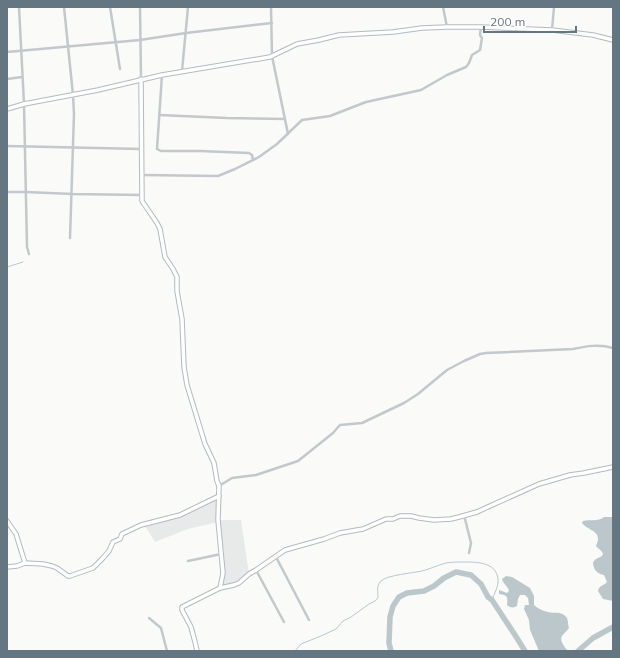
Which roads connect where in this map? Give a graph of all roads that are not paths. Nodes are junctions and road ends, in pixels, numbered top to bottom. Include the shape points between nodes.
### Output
1 (19, 7) edge
2 (64, 7) edge
3 (110, 7) edge
4 (140, 7) edge
5 (188, 7) edge
6 (271, 7) edge
7 (443, 7) edge
8 (554, 7) edge
9 (272, 23) junction
10 (447, 27) junction
11 (481, 27) junction
12 (552, 30) junction
13 (186, 33) junction
14 (140, 40) junction
15 (613, 40) edge
16 (115, 42) junction
17 (68, 47) junction
18 (22, 50) junction
19 (7, 52) edge
20 (272, 56) junction
21 (120, 69) dead end
22 (182, 71) junction
23 (162, 75) junction
24 (22, 77) junction
25 (7, 79) edge
26 (141, 79) junction
27 (73, 95) junction
28 (24, 104) junction
29 (7, 109) edge
30 (159, 115) junction
31 (285, 119) junction
32 (288, 135) junction
33 (7, 146) edge
34 (25, 146) junction
35 (72, 148) junction
36 (141, 149) junction
37 (253, 160) junction
38 (142, 175) junction
39 (7, 192) edge
40 (26, 192) junction
41 (72, 194) junction
42 (141, 195) junction
43 (70, 238) dead end
44 (29, 254) dead end
45 (613, 348) edge
46 (613, 467) edge
47 (220, 486) junction
48 (219, 496) junction
49 (464, 515) junction
50 (7, 521) edge
51 (469, 553) dead end
52 (221, 554) junction
53 (276, 556) junction
54 (188, 561) dead end
55 (25, 564) junction
56 (7, 567) edge
57 (256, 570) junction
58 (220, 588) junction
59 (149, 618) dead end
60 (310, 620) dead end
61 (284, 622) dead end
62 (167, 651) edge
63 (197, 651) edge

1 - 18 street
2 - 17 street
3 - 16 street
4 - 14 street
5 - 13 street
6 - 9 street
7 - 10 street
8 - 12 street
9 - 13 street
9 - 20 street
10 - 11 street
10 - 20 street via 339,35 297,44
11 - 12 street
11 - 32 street via 480,50 472,55 469,64 463,69 421,90 366,102 330,116 302,120
12 - 15 street
13 - 14 street
13 - 22 street
14 - 16 street
14 - 26 street
16 - 17 street
16 - 21 street
17 - 18 street
17 - 27 street
18 - 19 street
18 - 24 street
20 - 22 street
20 - 31 street
22 - 23 street
23 - 26 street
23 - 30 street
24 - 25 street
24 - 28 street
26 - 27 street
26 - 36 street
27 - 28 street
27 - 35 street
28 - 29 street
28 - 34 street
30 - 31 street
30 - 37 street via 159,151 249,154
31 - 32 street
32 - 37 street
33 - 34 street
34 - 35 street
34 - 40 street
35 - 36 street
35 - 41 street
36 - 38 street
37 - 38 street via 218,176
38 - 42 street
39 - 40 street
40 - 41 street
40 - 44 street
41 - 42 street
41 - 43 street
42 - 47 street via 142,201 160,229 165,257 177,277 184,367 205,444 214,463
45 - 47 street via 603,345 480,354 447,370 404,403 362,423 340,425 298,460 256,474 232,478
46 - 49 street via 539,484 477,512
47 - 48 street
48 - 52 street
48 - 55 street via 180,515 141,525 122,534 93,568 68,576 52,566
49 - 51 street via 471,543
49 - 53 street via 440,520 406,515 386,519 363,530 340,533 285,550
50 - 55 street via 16,534
52 - 54 street
52 - 58 street via 223,573
53 - 57 street
53 - 60 street
55 - 56 street
57 - 58 street via 234,585
57 - 61 street
58 - 63 street via 182,608 191,627
59 - 62 street via 161,628

